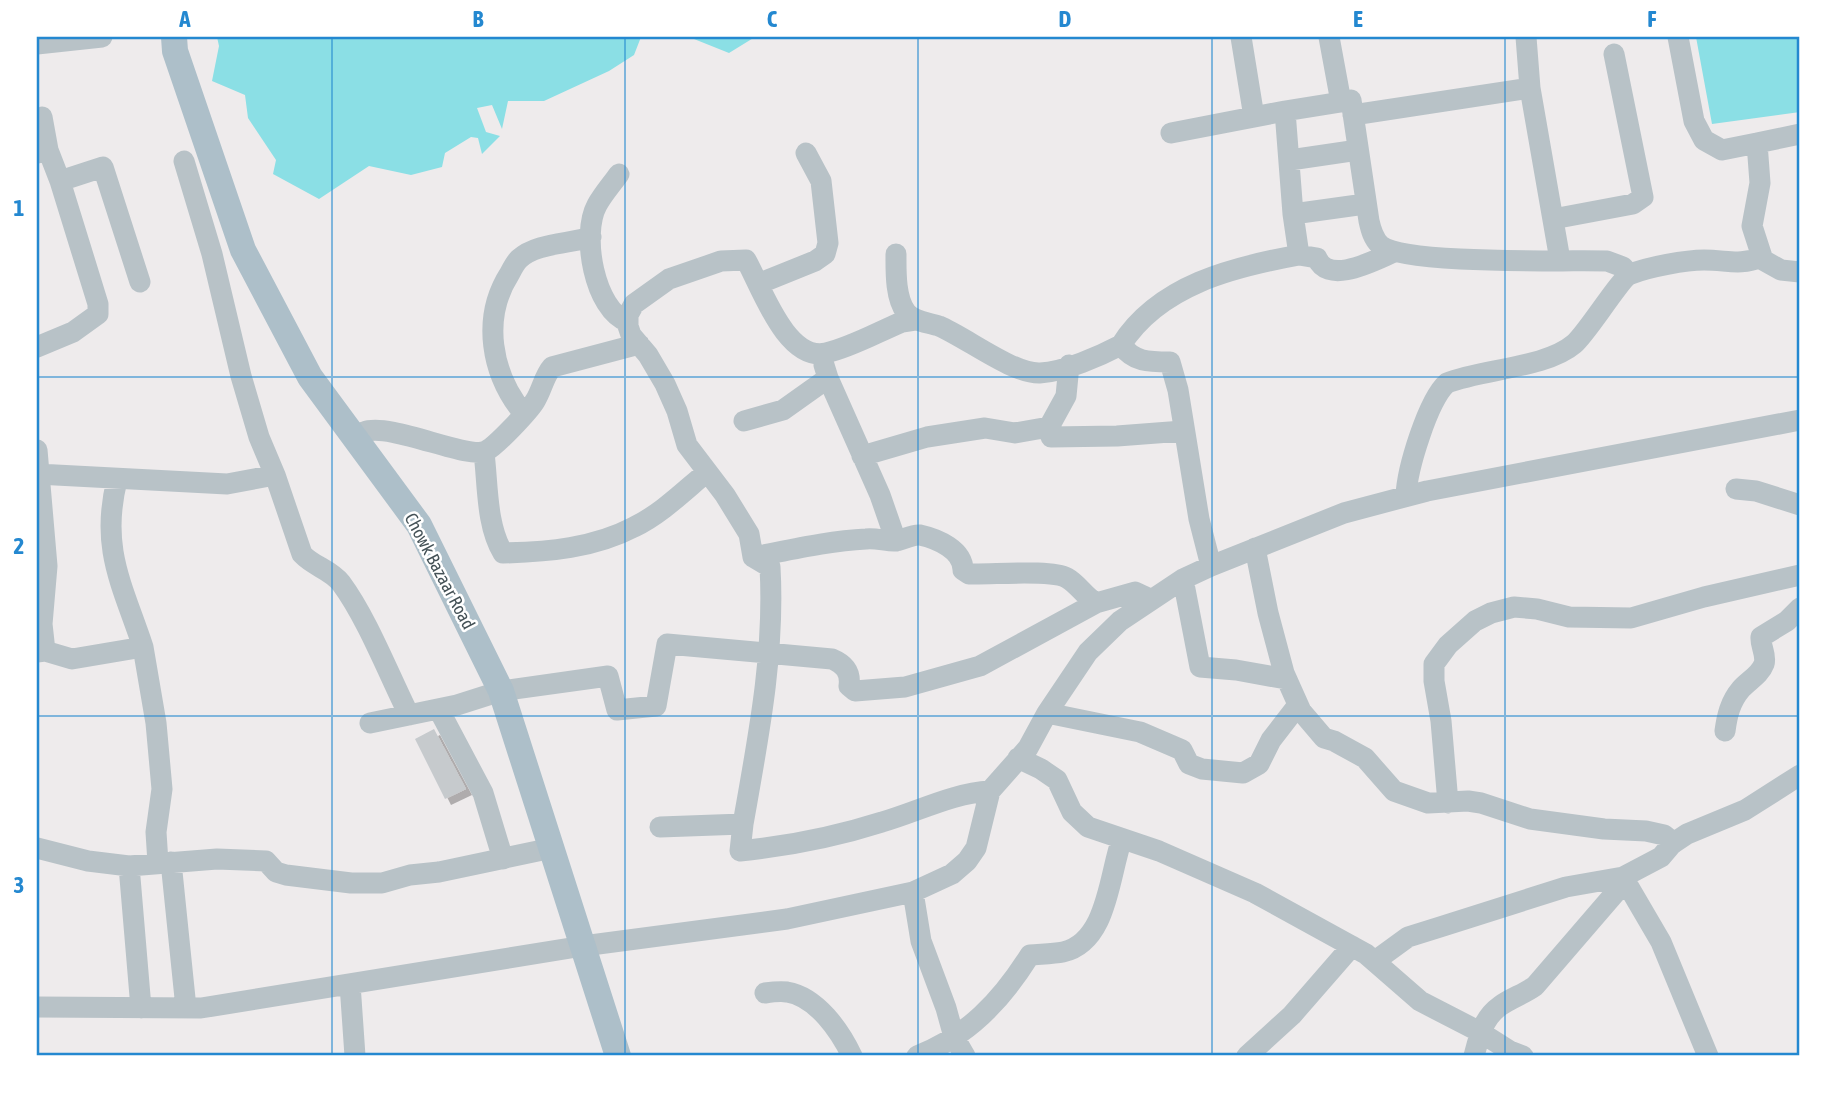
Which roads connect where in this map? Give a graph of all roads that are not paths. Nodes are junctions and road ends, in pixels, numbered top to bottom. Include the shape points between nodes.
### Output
1 (102, 37) edge
2 (174, 37) edge
3 (1241, 37) edge
4 (1329, 37) edge
5 (1526, 37) edge
6 (1678, 37) edge
7 (37, 44) edge
8 (1614, 54) dead end
9 (1530, 88) junction
10 (1347, 108) junction
11 (1285, 111) junction
12 (42, 117) dead end
13 (1254, 117) junction
14 (1171, 133) dead end
15 (1800, 134) edge
16 (1757, 143) junction
17 (1358, 150) junction
18 (43, 152) edge
19 (806, 153) dead end
20 (1290, 160) junction
21 (184, 161) dead end
22 (619, 174) dead end
23 (60, 181) junction
24 (1365, 204) junction
25 (1293, 214) junction
26 (1553, 219) junction
27 (591, 237) junction
28 (1394, 252) junction
29 (896, 254) dead end
30 (1299, 254) junction
31 (1762, 257) junction
32 (1560, 260) junction
33 (1800, 272) edge
34 (1629, 274) junction
35 (140, 282) dead end
36 (758, 284) junction
37 (915, 320) junction
38 (628, 321) junction
39 (639, 344) junction
40 (1121, 345) junction
41 (37, 347) edge
42 (820, 353) junction
43 (1069, 365) junction
44 (828, 378) junction
45 (524, 414) junction
46 (1800, 420) edge
47 (744, 421) dead end
48 (1049, 426) junction
49 (1183, 431) junction
50 (355, 438) junction
51 (37, 450) edge
52 (484, 453) junction
53 (862, 456) junction
54 (707, 472) junction
55 (39, 474) edge
56 (275, 475) junction
57 (117, 480) junction
58 (1735, 489) dead end
59 (1406, 496) junction
60 (1800, 505) edge
61 (896, 541) junction
62 (1255, 548) junction
63 (753, 557) junction
64 (1211, 566) junction
65 (1800, 575) edge
66 (1184, 579) junction
67 (1150, 599) junction
68 (1096, 603) junction
69 (1800, 608) edge
70 (143, 647) junction
71 (41, 651) edge
72 (769, 654) junction
73 (1286, 679) junction
74 (501, 691) junction
75 (1298, 705) junction
76 (439, 710) junction
77 (1047, 713) junction
78 (410, 715) junction
79 (370, 723) dead end
80 (1725, 731) dead end
81 (1018, 758) junction
82 (1800, 775) edge
83 (990, 791) junction
84 (1448, 803) junction
85 (743, 824) junction
86 (660, 827) dead end
87 (1122, 839) junction
88 (1674, 843) junction
89 (37, 848) edge
90 (552, 848) junction
91 (503, 859) junction
92 (164, 863) junction
93 (129, 866) junction
94 (1623, 877) junction
95 (913, 892) junction
96 (583, 946) junction
97 (1352, 946) junction
98 (1375, 961) junction
99 (350, 984) junction
100 (765, 993) dead end
101 (37, 1007) edge
102 (141, 1008) junction
103 (186, 1008) junction
104 (1480, 1032) junction
105 (954, 1037) junction
106 (355, 1056) edge
107 (618, 1056) edge
108 (852, 1056) edge
109 (917, 1056) edge
110 (965, 1056) edge
111 (1247, 1056) edge
112 (1474, 1056) edge
113 (1523, 1056) edge
114 (1708, 1056) edge

1 - 7 street
2 - 50 main road, Chowk Bazaar Road via 243,250 310,377
3 - 13 street
4 - 10 street
5 - 9 street
6 - 16 street via 1694,121 1704,140 1722,150
8 - 26 street via 1643,197 1633,204
9 - 10 street
9 - 26 street
10 - 11 street
10 - 17 street
11 - 13 street
11 - 20 street
12 - 18 street
13 - 14 street
15 - 16 street
16 - 31 street via 1760,183 1752,226
17 - 20 street
17 - 24 street
18 - 23 street
19 - 36 street via 821,181 828,243 825,254
20 - 25 street
21 - 56 street via 244,388
22 - 27 street via 596,206
23 - 35 street via 103,167
23 - 41 street via 98,314 73,332
24 - 25 street
24 - 28 street via 1372,235
25 - 30 street
26 - 32 street
27 - 38 street via 597,282 608,306
27 - 45 street via 531,252 518,260 499,292 493,344 499,372
28 - 30 street via 1342,271 1328,270 1317,258
28 - 32 street
29 - 37 street via 895,279 905,311
30 - 40 street via 1253,264 1189,287 1144,315
31 - 33 street via 1781,270
31 - 34 street via 1746,263 1679,263
32 - 34 street via 1607,261
34 - 59 street via 1574,344 1545,358 1455,379 1440,389 1410,465
36 - 38 street via 746,260 721,261 669,279 634,304
36 - 42 street via 782,328 806,350
37 - 42 street
37 - 43 street via 942,327 1021,371 1041,373
38 - 39 street
39 - 45 street via 552,367
39 - 54 street via 665,384 687,445
40 - 43 street
40 - 49 street via 1129,355 1145,362 1170,362
42 - 44 street
43 - 48 street via 1066,396
44 - 47 street via 783,410
44 - 53 street
45 - 52 street
46 - 59 street
48 - 49 street via 1051,437
48 - 53 street via 1015,433 985,428 939,435
49 - 64 street
50 - 52 street via 365,431 379,431
50 - 74 main road, Chowk Bazaar Road via 419,525
51 - 55 street
52 - 54 street via 492,521 503,553 576,547 614,536 662,509
53 - 61 street
54 - 63 street via 749,534
55 - 57 street
55 - 71 street via 47,566
56 - 57 street via 227,484
56 - 78 street via 302,554 341,583
57 - 70 street via 111,506 113,559
58 - 60 street
59 - 62 street via 1344,513
61 - 63 street via 832,542
61 - 68 street via 918,535 939,542 958,553 969,573 1066,577
62 - 64 street
62 - 73 street
63 - 72 street via 770,567
64 - 66 street
65 - 84 street via 1631,618 1569,618 1514,607 1475,621 1434,664
66 - 67 street
66 - 73 street via 1200,667
67 - 68 street via 1135,592
67 - 77 street via 1088,652
68 - 72 street via 980,666 905,687 855,691 840,663
69 - 80 street via 1761,636 1764,665 1731,705
70 - 71 street via 72,659
70 - 92 street via 156,723 162,789 156,832
72 - 74 street via 667,644 656,706 617,710 608,676
72 - 85 street
73 - 75 street
74 - 76 street
74 - 90 main road, Chowk Bazaar Road
75 - 77 street via 1259,764 1243,773 1189,764 1182,750 1140,732
75 - 84 street via 1324,737 1365,758 1394,792 1428,803
76 - 78 street
76 - 91 street via 483,793
77 - 81 street
78 - 79 street
81 - 83 street
81 - 87 street via 1057,780 1072,812 1088,827
82 - 88 street via 1745,810
83 - 85 street via 972,792 816,841 740,851
83 - 95 street via 976,848 967,861
84 - 88 street via 1468,801 1530,819 1646,831
85 - 86 street
87 - 97 street via 1255,893
87 - 105 street via 1102,914 1087,939 1066,951 1030,955 984,1016
88 - 94 street via 1661,857
89 - 93 street
90 - 91 street
90 - 96 main road, Chowk Bazaar Road
91 - 92 street via 382,883 286,875 266,861
92 - 93 street
92 - 103 street
93 - 102 street
94 - 98 street via 1566,887 1408,937
94 - 104 street via 1616,892 1535,986 1501,1004
94 - 114 street via 1661,942
95 - 96 street via 787,919
95 - 105 street via 921,941
96 - 99 street
96 - 107 main road, Chowk Bazaar Road
97 - 98 street
97 - 111 street via 1292,1015
98 - 104 street via 1420,1001
99 - 103 street
99 - 106 street
100 - 108 street via 785,992 811,1004 843,1037
101 - 102 street
102 - 103 street
104 - 112 street
104 - 113 street
105 - 109 street
105 - 110 street

